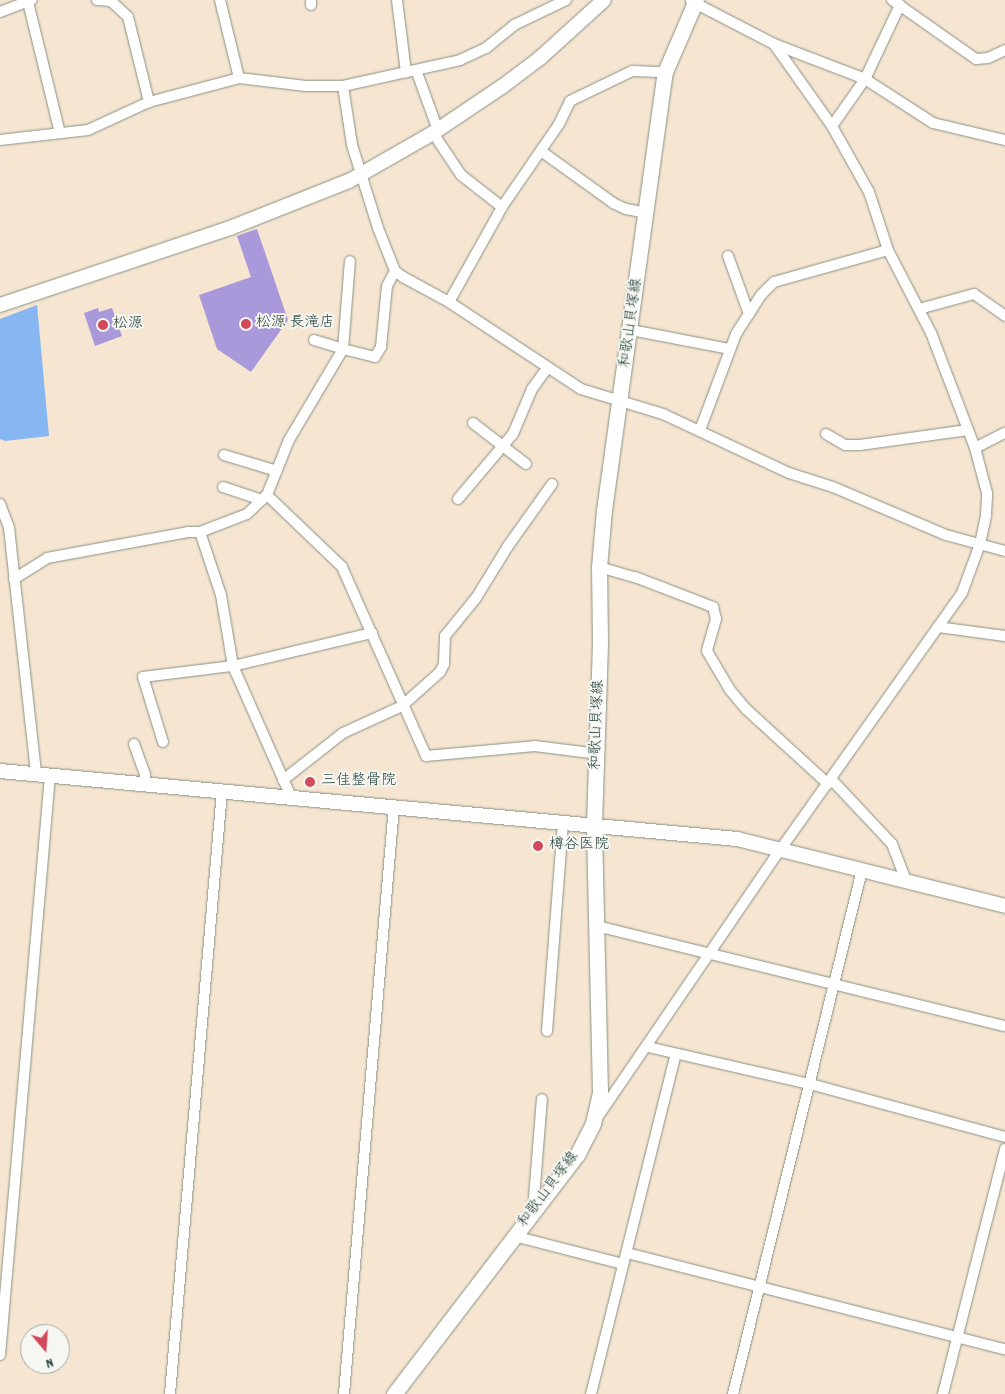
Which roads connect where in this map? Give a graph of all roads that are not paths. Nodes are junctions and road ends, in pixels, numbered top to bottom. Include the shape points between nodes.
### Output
1 (96, 0) edge
2 (220, 0) edge
3 (397, 0) edge
4 (566, 0) edge
5 (604, 0) edge
6 (30, 1) edge
7 (113, 1) edge
8 (693, 1) edge
9 (897, 2) edge
10 (0, 12) edge
11 (774, 44) junction
12 (1005, 50) edge
13 (411, 71) junction
14 (665, 72) junction
15 (239, 78) junction
16 (865, 79) junction
17 (343, 86) junction
18 (149, 102) junction
19 (832, 126) junction
20 (436, 131) junction
21 (60, 133) junction
22 (0, 140) edge
23 (1005, 140) edge
24 (541, 151) junction
25 (362, 172) junction
26 (502, 207) junction
27 (648, 213) junction
28 (888, 250) junction
29 (728, 256) dead end
30 (350, 261) dead end
31 (395, 271) junction
32 (449, 302) junction
33 (0, 306) edge
34 (919, 308) junction
35 (749, 314) junction
36 (1005, 316) edge
37 (631, 330) junction
38 (314, 340) dead end
39 (343, 349) junction
40 (730, 349) junction
41 (547, 368) junction
42 (621, 402) junction
43 (473, 423) dead end
44 (700, 430) junction
45 (968, 430) junction
46 (1005, 432) edge
47 (826, 434) dead end
48 (501, 448) junction
49 (975, 448) junction
50 (224, 455) dead end
51 (526, 464) dead end
52 (277, 471) junction
53 (552, 484) dead end
54 (222, 487) dead end
55 (265, 497) junction
56 (458, 500) dead end
57 (0, 504) edge
58 (200, 532) junction
59 (980, 544) junction
60 (1005, 552) edge
61 (599, 567) junction
62 (14, 579) junction
63 (938, 627) junction
64 (372, 633) junction
65 (1005, 636) edge
66 (233, 666) junction
67 (402, 706) junction
68 (163, 742) dead end
69 (134, 744) dead end
70 (598, 754) junction
71 (0, 771) edge
72 (43, 774) junction
73 (283, 780) junction
74 (830, 782) junction
75 (144, 784) junction
76 (222, 791) junction
77 (291, 797) junction
78 (394, 806) junction
79 (563, 822) junction
80 (594, 824) junction
81 (780, 850) junction
82 (862, 870) junction
83 (906, 881) junction
84 (1005, 906) edge
85 (597, 926) junction
86 (711, 953) junction
87 (834, 983) junction
88 (1005, 1026) edge
89 (547, 1031) dead end
90 (648, 1047) junction
91 (676, 1054) junction
92 (810, 1084) junction
93 (542, 1099) dead end
94 (593, 1123) junction
95 (1005, 1137) edge
96 (1005, 1149) edge
97 (533, 1211) junction
98 (514, 1236) junction
99 (627, 1253) junction
100 (623, 1264) junction
101 (760, 1287) junction
102 (958, 1338) junction
103 (1005, 1349) edge
104 (0, 1355) edge
105 (170, 1394) edge
106 (344, 1394) edge
107 (394, 1394) edge
108 (591, 1394) edge
109 (733, 1394) edge
110 (944, 1394) edge

1 - 7 street
2 - 15 street
3 - 13 street
4 - 13 street via 514,25 486,48 460,60
5 - 20 street via 540,58
6 - 10 street
6 - 21 street
7 - 18 street via 128,17
8 - 11 street
8 - 14 main road, 和歌山貝塚線
9 - 12 street via 976,59 988,58
9 - 16 street
11 - 16 street
11 - 19 street
13 - 17 street
13 - 20 street
14 - 24 street via 632,71 570,101
14 - 27 main road, 和歌山貝塚線
15 - 17 street via 306,86
15 - 18 street
16 - 19 street
16 - 23 street via 933,123
17 - 25 street via 347,119
18 - 21 street via 88,130
19 - 28 street via 869,192
20 - 25 street
20 - 26 street via 461,175
21 - 22 street
24 - 26 street
24 - 27 street via 613,203
25 - 31 street via 378,228
25 - 33 street via 318,195 230,228
26 - 32 street
27 - 37 main road, 和歌山貝塚線
28 - 34 street
28 - 35 street via 774,282
29 - 35 street
30 - 39 street
31 - 32 street
31 - 39 street via 387,286 381,346 375,357
32 - 41 street
34 - 36 street via 974,294
34 - 45 street
35 - 40 street
37 - 40 street
37 - 42 main road, 和歌山貝塚線
38 - 39 street
39 - 52 street via 289,440
40 - 44 street
41 - 42 street via 581,390
41 - 48 street via 532,389 513,434
42 - 44 street via 663,414
42 - 61 main road, 和歌山貝塚線 via 604,510
43 - 48 street
44 - 59 street via 789,473 833,487 946,535
45 - 47 street via 860,445 845,445
45 - 49 street
46 - 49 street
48 - 51 street
48 - 56 street
49 - 59 street via 987,493
50 - 52 street
52 - 55 street
53 - 67 street via 476,598 445,636 444,664 440,672
54 - 55 street
55 - 58 street via 247,514
55 - 64 street via 342,567
57 - 62 street via 9,528
58 - 62 street via 47,558
58 - 66 street via 221,595
59 - 60 street
59 - 63 street via 962,593
61 - 70 main road, 和歌山貝塚線
61 - 74 street via 635,576 713,607 716,619 707,650 730,690 746,709
62 - 72 street
63 - 65 street
63 - 74 street
64 - 66 street
64 - 67 street
66 - 68 street via 143,677
66 - 73 street
67 - 70 street via 426,756 535,746
67 - 73 street via 343,733
69 - 75 street via 145,776
70 - 80 main road, 和歌山貝塚線
71 - 72 street
72 - 75 street
72 - 104 street
73 - 77 street
74 - 81 street
74 - 83 street via 892,844
75 - 76 street
76 - 77 street
76 - 105 street
77 - 78 street
78 - 79 street
78 - 106 street
79 - 80 street
79 - 89 street
80 - 81 street via 737,839
80 - 85 main road, 和歌山貝塚線
81 - 82 street
81 - 86 street
82 - 83 street
82 - 87 street
83 - 84 street
85 - 86 street
85 - 94 main road, 和歌山貝塚線 via 602,1078
86 - 87 street
86 - 90 street
87 - 88 street
87 - 92 street
90 - 91 street
90 - 94 street
91 - 92 street
91 - 99 street
92 - 95 street
92 - 101 street
93 - 97 street
94 - 97 main road, 和歌山貝塚線 via 577,1155
96 - 102 street
97 - 98 main road, 和歌山貝塚線
98 - 100 street
98 - 107 main road, 和歌山貝塚線
99 - 100 street
99 - 101 street
100 - 108 street
101 - 102 street
101 - 109 street
102 - 103 street
102 - 110 street

